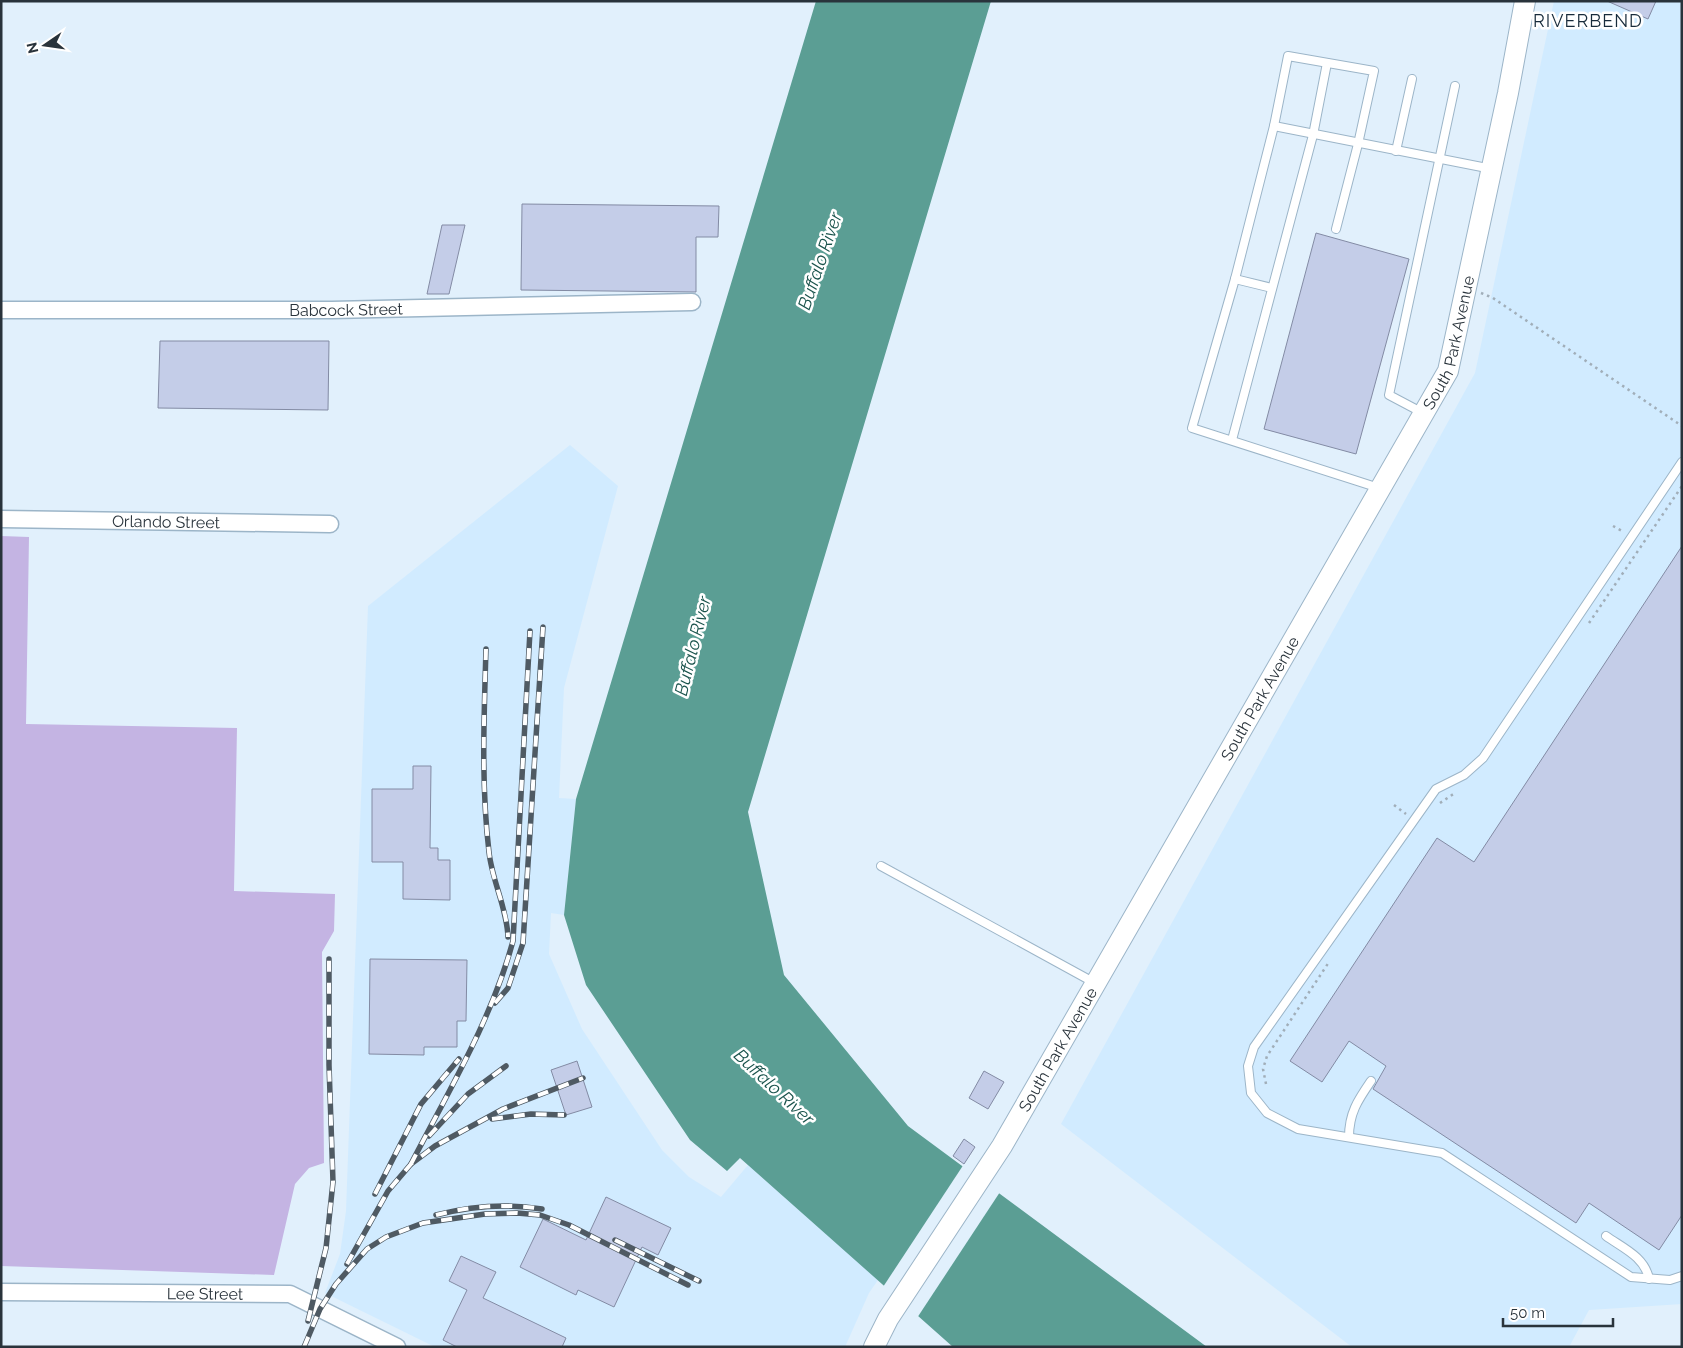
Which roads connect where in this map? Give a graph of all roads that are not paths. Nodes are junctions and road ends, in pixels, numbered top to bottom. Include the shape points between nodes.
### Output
1 (1526, 1) edge
2 (1327, 63) junction
3 (1412, 79) dead end
4 (1455, 86) dead end
5 (1274, 126) junction
6 (1313, 135) junction
7 (1358, 144) junction
8 (1396, 151) junction
9 (1439, 160) junction
10 (1492, 169) junction
11 (1336, 229) dead end
12 (1235, 279) junction
13 (1272, 288) junction
14 (692, 302) dead end
15 (1, 310) edge
16 (1425, 414) junction
17 (1232, 440) junction
18 (1682, 462) edge
19 (1381, 488) junction
20 (1, 519) edge
21 (330, 524) dead end
22 (881, 866) dead end
23 (1096, 983) junction
24 (1370, 1081) dead end
25 (1349, 1137) junction
26 (1606, 1236) dead end
27 (1682, 1276) edge
28 (1649, 1279) junction
29 (1, 1292) edge
30 (397, 1347) edge
31 (874, 1347) edge

1 - 10 street, South Park Avenue
2 - 5 lane via 1288,56
2 - 6 lane
2 - 7 lane via 1374,71
3 - 8 lane
4 - 9 lane
5 - 6 lane
5 - 12 lane
6 - 7 lane
6 - 13 lane
7 - 8 lane
7 - 11 lane
8 - 9 lane
9 - 10 lane
9 - 16 lane via 1389,396
10 - 16 street, South Park Avenue via 1451,362
12 - 13 lane
12 - 17 lane via 1192,428
13 - 17 lane
14 - 15 street, Babcock Street via 332,310
16 - 19 street, South Park Avenue
17 - 19 lane
18 - 25 lane via 1482,758 1464,775 1436,789 1254,1046 1248,1066 1251,1093 1267,1113 1298,1129
19 - 23 street, South Park Avenue
20 - 21 street, Orlando Street
22 - 23 lane
23 - 31 street, South Park Avenue via 1002,1146 888,1319
24 - 25 lane via 1353,1108
25 - 28 lane via 1442,1153 1631,1277
26 - 28 lane via 1640,1259
27 - 28 lane via 1670,1280
29 - 30 street, Lee Street via 290,1294

